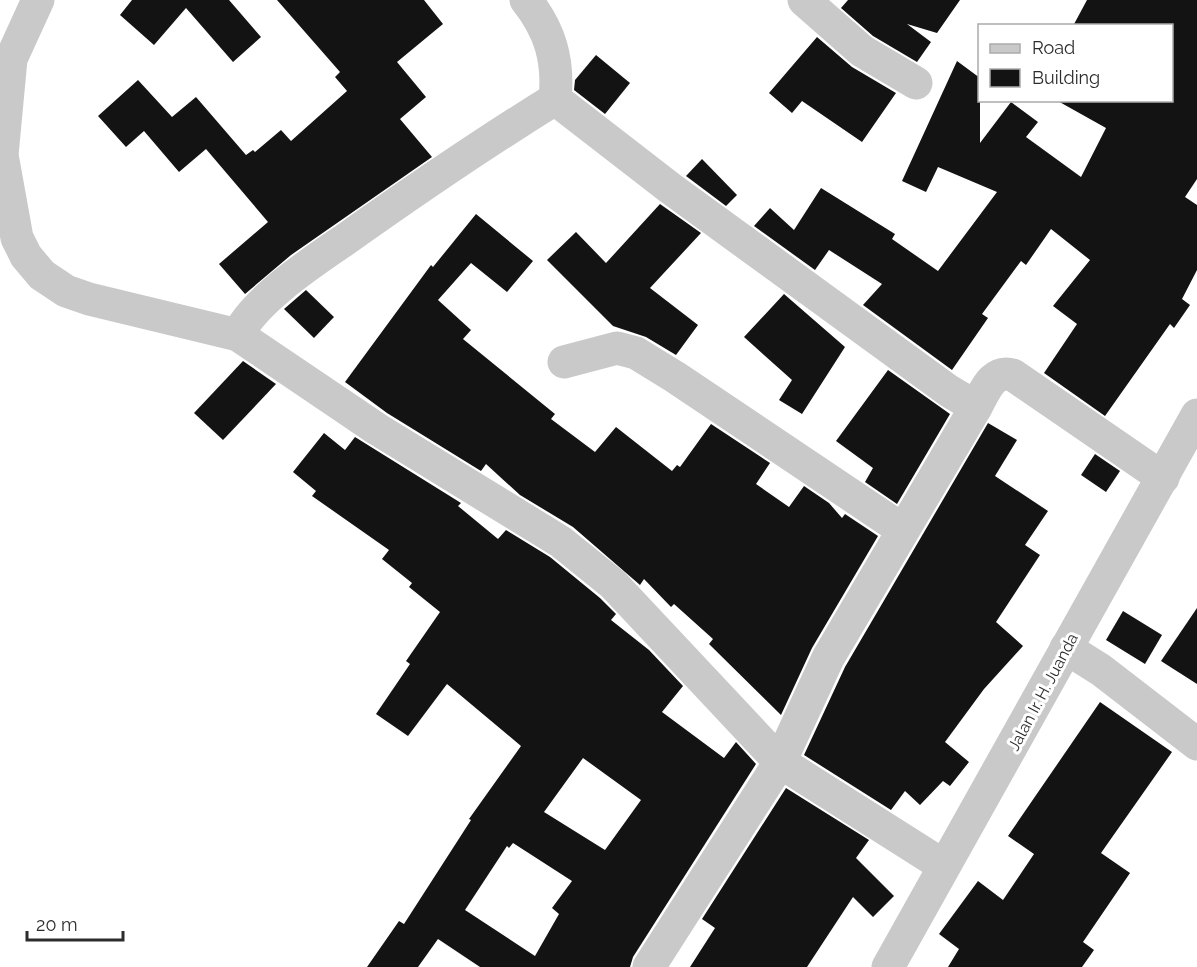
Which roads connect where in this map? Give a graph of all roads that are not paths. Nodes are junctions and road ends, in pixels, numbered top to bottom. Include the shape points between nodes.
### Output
1 (38, 0) edge
2 (526, 0) edge
3 (804, 0) edge
4 (916, 83) dead end
5 (555, 99) junction
6 (238, 335) junction
7 (564, 362) dead end
8 (976, 407) junction
9 (1197, 416) edge
10 (1163, 478) junction
11 (903, 530) junction
12 (1062, 656) junction
13 (1197, 744) edge
14 (780, 762) junction
15 (944, 866) junction
16 (649, 967) edge
17 (888, 967) edge

1 - 6 street via 11,59 2,154 17,238 26,256 42,275 66,291
2 - 5 street via 542,21 555,54
3 - 4 street via 862,51
5 - 6 street via 453,163 315,261 253,312
5 - 8 street via 670,188
6 - 14 street via 377,429 561,542 613,584
7 - 11 street via 617,348 636,353
8 - 10 street via 997,375 1013,375
8 - 11 street
9 - 10 street, Jalan Ir. H. Juanda
10 - 12 street, Jalan Ir. H. Juanda
11 - 14 street via 828,658
12 - 13 street via 1096,686 1124,690
12 - 15 street, Jalan Ir. H. Juanda
14 - 15 street
14 - 16 street
15 - 17 street, Jalan Ir. H. Juanda

